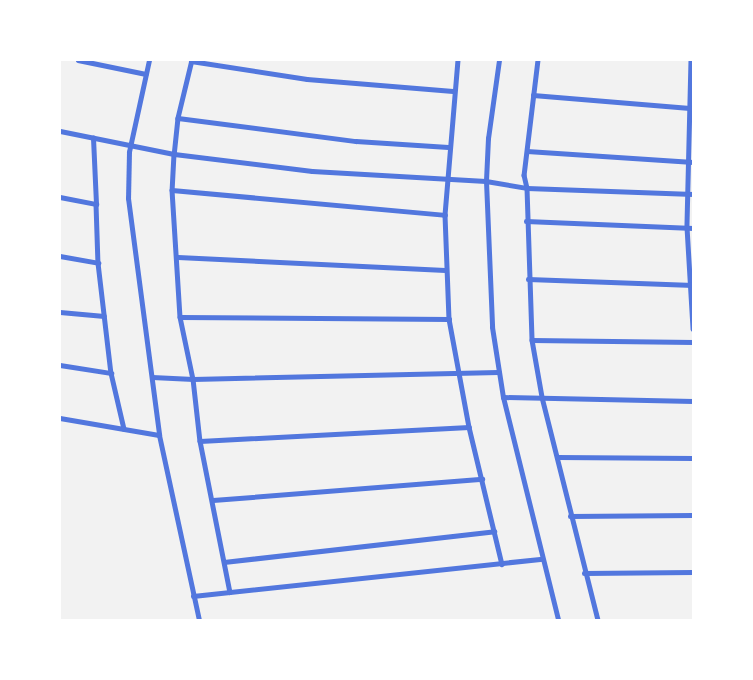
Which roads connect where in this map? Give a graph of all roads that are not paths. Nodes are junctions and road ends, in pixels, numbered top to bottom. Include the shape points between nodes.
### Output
1 (78, 60) edge
2 (149, 60) edge
3 (458, 60) edge
4 (499, 60) edge
5 (538, 60) edge
6 (691, 60) edge
7 (192, 61) edge
8 (110, 62) edge
9 (146, 74) junction
10 (453, 91) junction
11 (533, 95) junction
12 (692, 108) edge
13 (178, 118) junction
14 (60, 132) edge
15 (93, 138) junction
16 (131, 145) junction
17 (448, 147) junction
18 (528, 151) junction
19 (174, 154) junction
20 (691, 162) edge
21 (447, 179) junction
22 (486, 181) junction
23 (527, 188) junction
24 (172, 190) junction
25 (687, 194) junction
26 (693, 194) edge
27 (60, 197) edge
28 (96, 204) junction
29 (444, 215) junction
30 (526, 221) junction
31 (687, 227) junction
32 (693, 228) edge
33 (60, 256) edge
34 (178, 257) junction
35 (98, 262) junction
36 (445, 270) junction
37 (528, 279) junction
38 (691, 285) edge
39 (60, 312) edge
40 (104, 316) junction
41 (180, 317) junction
42 (449, 320) junction
43 (693, 329) edge
44 (532, 340) junction
45 (693, 342) edge
46 (60, 365) edge
47 (498, 372) junction
48 (111, 373) junction
49 (458, 374) junction
50 (152, 377) junction
51 (193, 379) junction
52 (503, 397) junction
53 (542, 397) junction
54 (693, 401) edge
55 (60, 418) edge
56 (469, 427) junction
57 (124, 429) junction
58 (159, 435) junction
59 (200, 441) junction
60 (557, 457) junction
61 (693, 458) edge
62 (482, 479) junction
63 (213, 500) junction
64 (693, 515) edge
65 (570, 516) junction
66 (494, 531) junction
67 (542, 558) junction
68 (224, 562) junction
69 (502, 564) junction
70 (693, 572) edge
71 (584, 573) junction
72 (230, 592) junction
73 (194, 596) junction
74 (200, 620) edge
75 (558, 620) edge
76 (598, 620) edge

1 - 8 street
2 - 9 street
3 - 10 street
4 - 22 street via 488,138
5 - 11 street
6 - 12 street
7 - 10 street via 307,79
7 - 13 street
8 - 9 street
9 - 16 street
10 - 17 street
11 - 12 street
11 - 18 street
12 - 20 street
13 - 17 street via 356,141
13 - 19 street
14 - 15 street
15 - 16 street
15 - 28 street
16 - 19 street
16 - 50 street via 128,198
17 - 21 street
18 - 20 street
18 - 23 street via 524,175
19 - 21 street via 312,171
19 - 24 street
20 - 25 street
21 - 22 street
21 - 29 street
22 - 23 street
22 - 47 street via 488,283
23 - 25 street
23 - 30 street
24 - 29 street
24 - 34 street
25 - 26 street
25 - 31 street
27 - 28 street
28 - 35 street
29 - 36 street
30 - 31 street
30 - 37 street
31 - 32 street
31 - 38 street
33 - 35 street
34 - 36 street
34 - 41 street
35 - 40 street
36 - 42 street
37 - 38 street
37 - 44 street
38 - 43 street
39 - 40 street
40 - 48 street
41 - 42 street
41 - 51 street
42 - 49 street
44 - 45 street
44 - 53 street
46 - 48 street
47 - 49 street
47 - 52 street
48 - 57 street
49 - 51 street
49 - 56 street
50 - 51 street
50 - 58 street
51 - 59 street
52 - 53 street
52 - 67 street
53 - 54 street
53 - 60 street
55 - 57 street
56 - 59 street
56 - 62 street
57 - 58 street
58 - 73 street
59 - 63 street
60 - 61 street
60 - 65 street
62 - 63 street
62 - 66 street
63 - 68 street
64 - 65 street
65 - 71 street
66 - 68 street
66 - 69 street
67 - 69 street
67 - 75 street
68 - 72 street
69 - 72 street
70 - 71 street
71 - 76 street
72 - 73 street
73 - 74 street

